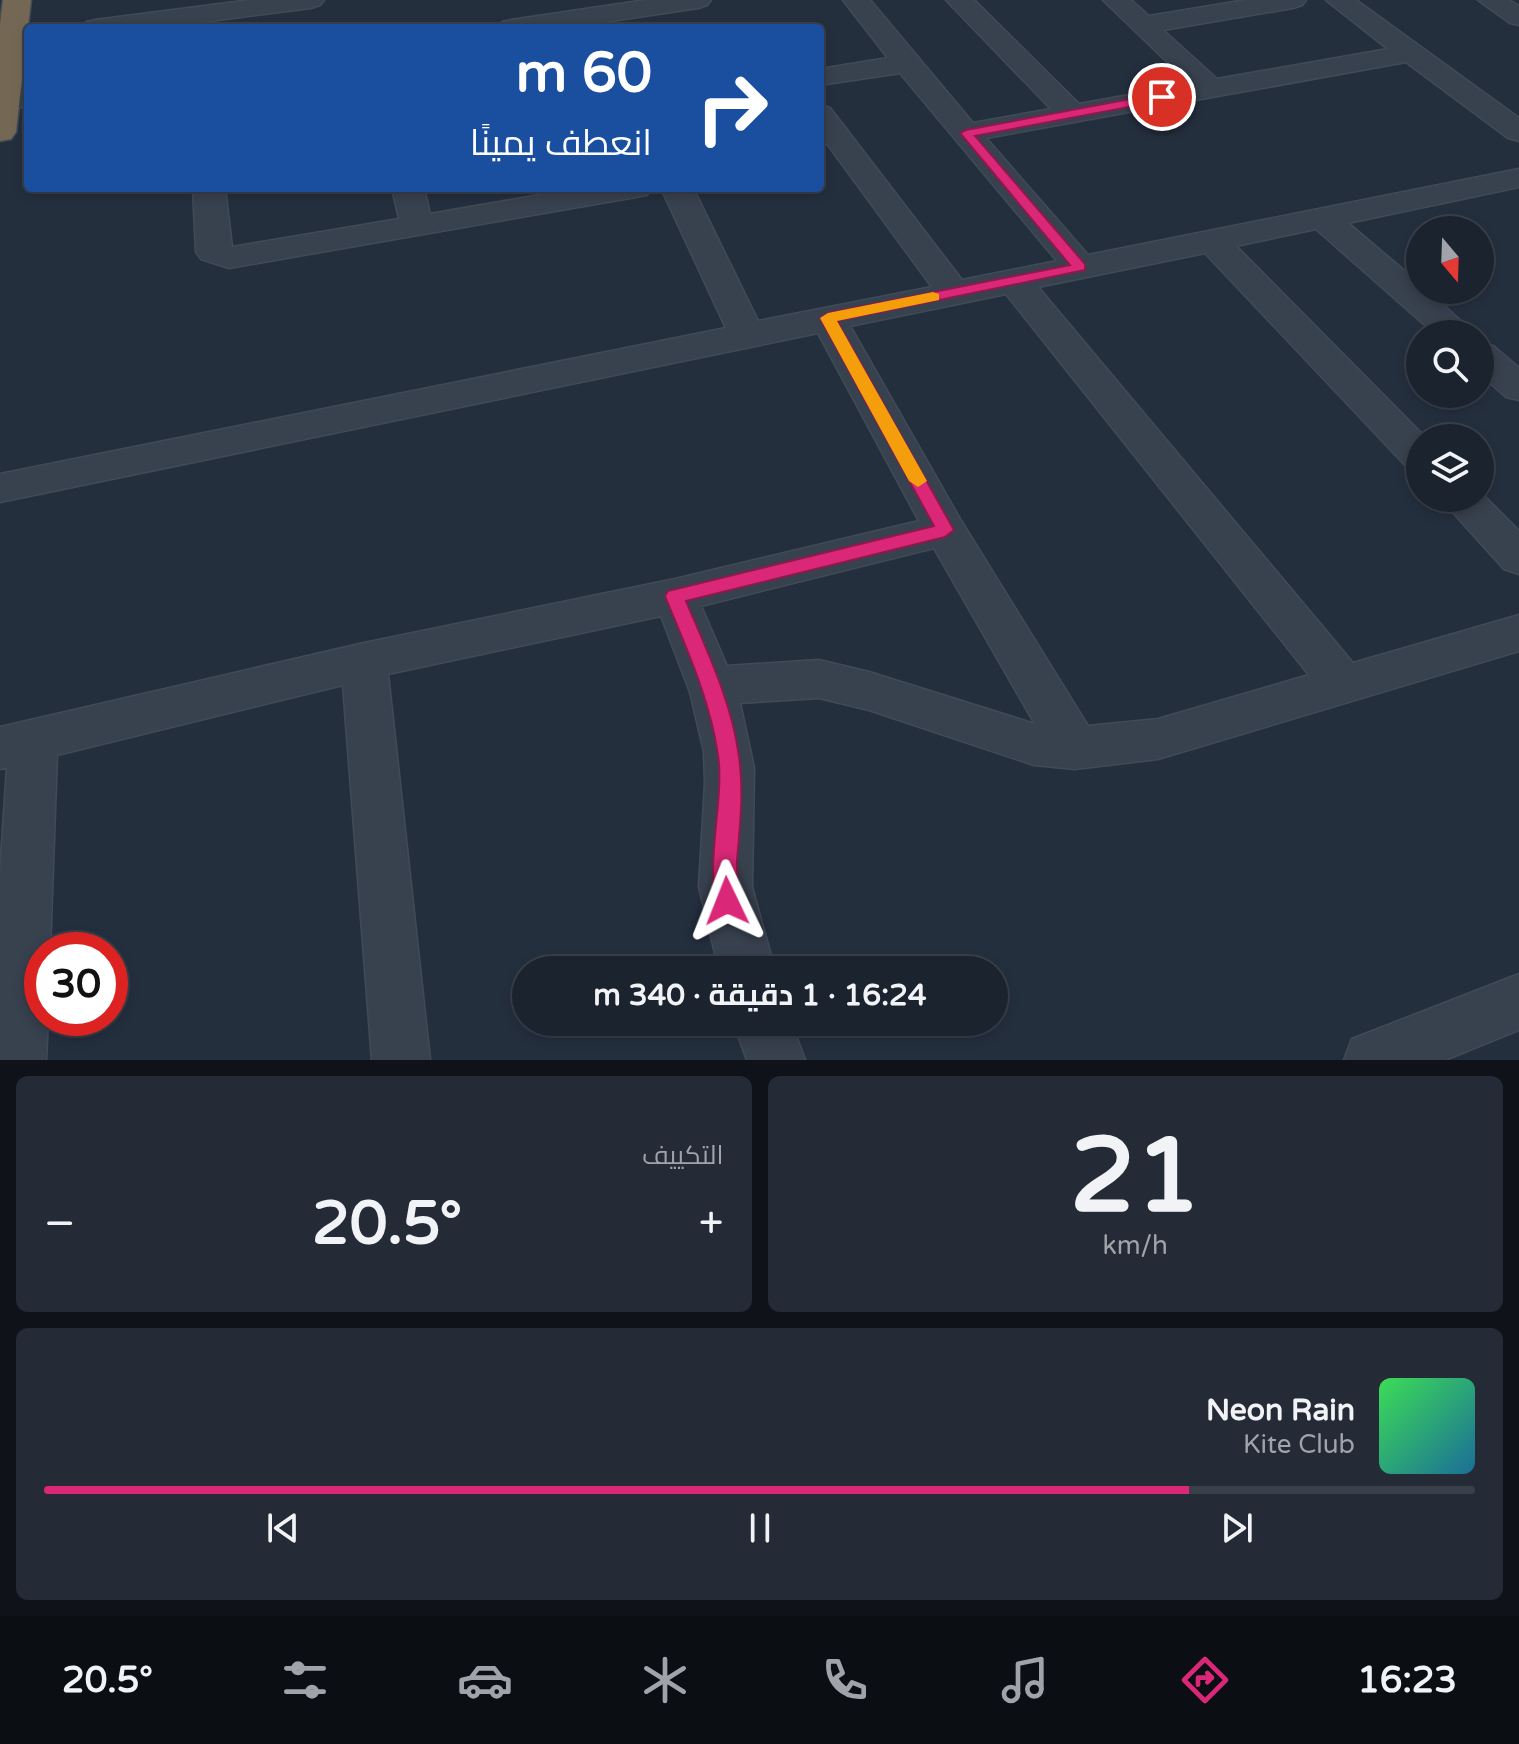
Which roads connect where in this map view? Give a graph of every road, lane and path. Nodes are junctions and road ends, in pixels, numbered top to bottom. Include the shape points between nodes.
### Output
1 (311, 0) edge
2 (698, 0) edge
3 (856, 0) edge
4 (959, 0) edge
5 (1116, 0) edge
6 (1293, 0) edge
7 (1339, 0) edge
8 (1491, 0) edge
9 (1519, 17) edge
10 (14, 22) edge
11 (126, 24) edge
12 (538, 24) edge
13 (1143, 25) junction
14 (1410, 53) junction
15 (907, 64) junction
16 (824, 76) edge
17 (1210, 88) junction
18 (11, 100) edge
19 (1073, 114) junction
20 (824, 119) edge
21 (0, 132) edge
22 (1519, 132) edge
23 (966, 133) junction
24 (1511, 188) edge
25 (209, 192) edge
26 (409, 192) edge
27 (613, 192) edge
28 (679, 192) edge
29 (1324, 219) junction
30 (417, 226) junction
31 (1212, 241) junction
32 (1080, 267) junction
33 (1015, 282) junction
34 (954, 293) junction
35 (828, 318) junction
36 (1441, 320) edge
37 (747, 335) junction
38 (1494, 366) edge
39 (1519, 388) edge
40 (1406, 442) edge
41 (0, 488) edge
42 (1475, 512) edge
43 (945, 530) junction
44 (1519, 558) edge
45 (675, 596) junction
46 (1519, 633) edge
47 (364, 661) junction
48 (1344, 685) junction
49 (712, 687) junction
50 (17, 743) edge
51 (1075, 748) junction
52 (743, 956) edge
53 (1519, 1002) edge
54 (767, 1036) edge
55 (17, 1060) edge
56 (401, 1060) edge
57 (776, 1060) edge
58 (1373, 1060) edge

1 - 11 street
2 - 12 street
3 - 15 street
4 - 19 street
5 - 13 street
6 - 13 street
7 - 14 street
8 - 9 street
10 - 18 highway
13 - 17 street
14 - 17 street
14 - 22 street
15 - 16 street
15 - 23 street
17 - 19 street
18 - 21 highway
19 - 23 street
20 - 34 street
23 - 32 street
24 - 29 street
25 - 30 street via 213,252 222,257
26 - 30 street
27 - 30 street
28 - 37 street
29 - 31 street
29 - 36 street
31 - 32 street
31 - 40 street
32 - 33 street
33 - 34 street
33 - 48 street
34 - 35 street
35 - 37 street
35 - 43 street
37 - 41 street
38 - 39 street
42 - 44 street
43 - 45 street
43 - 51 street
45 - 47 street
45 - 49 street
46 - 48 street
47 - 50 street
47 - 56 street
48 - 51 street via 1158,739
49 - 51 street via 799,678 841,683 1034,744
49 - 52 street via 729,755 727,901
50 - 55 street
53 - 58 street
54 - 57 street

